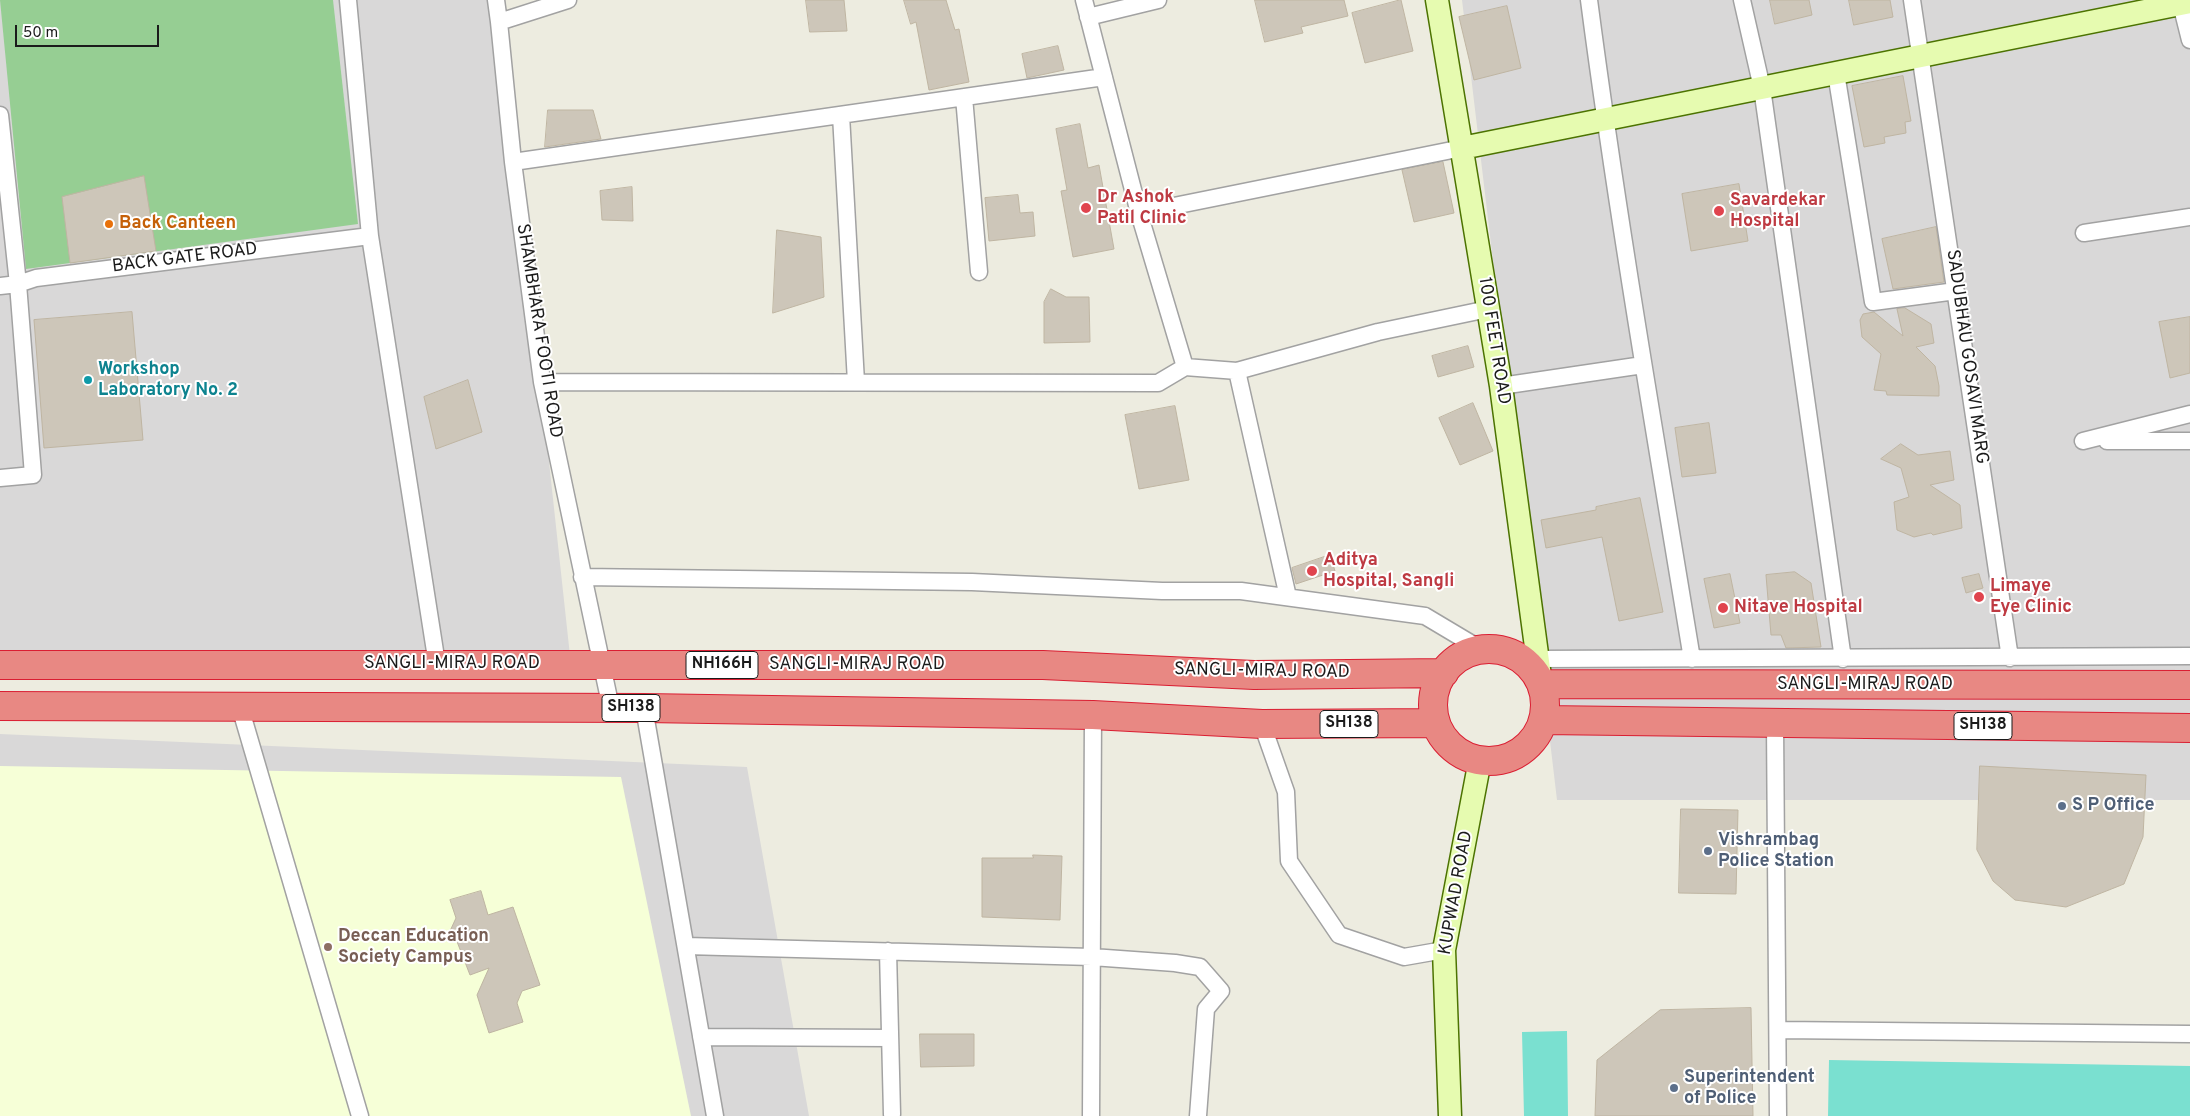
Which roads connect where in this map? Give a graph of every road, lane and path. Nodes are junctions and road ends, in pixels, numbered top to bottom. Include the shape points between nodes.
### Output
1 (348, 0) edge
2 (496, 0) edge
3 (568, 0) edge
4 (1084, 0) edge
5 (1158, 0) edge
6 (1437, 0) edge
7 (1589, 0) edge
8 (1742, 0) edge
9 (1912, 0) edge
10 (2184, 2) edge
11 (1088, 17) junction
12 (499, 22) junction
13 (2190, 40) edge
14 (1921, 56) junction
15 (1836, 73) junction
16 (1104, 76) junction
17 (1762, 88) junction
18 (964, 97) junction
19 (0, 115) edge
20 (841, 115) junction
21 (1605, 120) junction
22 (1462, 148) junction
23 (513, 162) junction
24 (1139, 213) junction
25 (2190, 217) edge
26 (2084, 233) dead end
27 (370, 236) junction
28 (979, 272) dead end
29 (18, 284) junction
30 (0, 286) edge
31 (1956, 291) junction
32 (1488, 309) junction
33 (1643, 365) junction
34 (1184, 367) junction
35 (1237, 371) junction
36 (542, 382) junction
37 (856, 382) junction
38 (1501, 386) junction
39 (2190, 414) edge
40 (2190, 441) edge
41 (0, 478) edge
42 (582, 576) junction
43 (1288, 597) junction
44 (1482, 650) junction
45 (2190, 656) edge
46 (2010, 658) junction
47 (1692, 659) junction
48 (1843, 659) junction
49 (437, 664) junction
50 (602, 665) junction
51 (0, 666) edge
52 (1539, 672) junction
53 (1444, 673) junction
54 (2190, 685) edge
55 (0, 706) edge
56 (240, 707) junction
57 (611, 708) junction
58 (644, 708) junction
59 (1093, 715) junction
60 (1543, 720) junction
61 (1436, 723) junction
62 (1262, 724) junction
63 (1775, 724) junction
64 (2190, 728) edge
65 (1480, 760) junction
66 (686, 946) junction
67 (1444, 950) junction
68 (888, 951) junction
69 (1092, 957) junction
70 (1778, 1030) junction
71 (2190, 1034) edge
72 (702, 1037) junction
73 (890, 1038) junction
74 (892, 1114) dead end
75 (360, 1116) edge
76 (715, 1116) edge
77 (1091, 1116) edge
78 (1198, 1116) edge
79 (1450, 1116) edge
80 (1778, 1116) edge

1 - 27 street
2 - 12 street, SHAMBHARA FOOTI ROAD
3 - 12 street
4 - 11 street
5 - 11 street
6 - 22 main road, 100 FEET ROAD
7 - 21 street
8 - 17 street
9 - 14 street, SADUBHAU GOSAVI MARG
10 - 13 street
10 - 14 main road
11 - 16 street
12 - 23 street, SHAMBHARA FOOTI ROAD
14 - 15 main road
14 - 31 street, SADUBHAU GOSAVI MARG
15 - 17 main road
15 - 31 street via 1873,302
16 - 18 street
16 - 24 street
17 - 21 main road
17 - 48 street
18 - 20 street
18 - 28 street
19 - 29 street
20 - 23 street
20 - 37 street
21 - 22 main road
21 - 33 street
22 - 24 street
22 - 32 main road, 100 FEET ROAD
23 - 36 street, SHAMBHARA FOOTI ROAD
24 - 34 street
25 - 26 street
27 - 29 street, BACK GATE ROAD via 36,278
27 - 49 street
29 - 30 street, BACK GATE ROAD
29 - 41 street via 33,475
31 - 46 street, SADUBHAU GOSAVI MARG
32 - 35 street via 1378,332
32 - 38 main road, 100 FEET ROAD
33 - 38 street
33 - 47 street
34 - 35 street
34 - 37 street via 1158,383
35 - 43 street
36 - 37 street
36 - 42 street, SHAMBHARA FOOTI ROAD
38 - 52 main road, 100 FEET ROAD
39 - 40 street via 2083,441
42 - 43 street via 972,582 1162,591 1241,591
42 - 50 street, SHAMBHARA FOOTI ROAD
43 - 44 street via 1425,616
44 - 52 highway via 1500,651 1517,657
44 - 53 highway via 1464,655
45 - 46 street
46 - 48 street
47 - 48 street
47 - 52 street
49 - 50 highway, SANGLI-MIRAJ ROAD / NH166H
49 - 51 highway, SANGLI-MIRAJ ROAD / NH166H
50 - 53 highway, SANGLI-MIRAJ ROAD / NH166H via 1043,665 1254,675
50 - 57 street, SHAMBHARA FOOTI ROAD
52 - 54 highway, SANGLI-MIRAJ ROAD
52 - 60 highway via 1545,702
53 - 61 highway via 1438,680 1433,698
55 - 56 highway, SH138
56 - 57 highway, SH138
56 - 75 street
57 - 58 highway, SH138
58 - 59 highway, SH138
58 - 66 street
59 - 62 highway, SH138
59 - 69 street
60 - 63 highway
60 - 65 highway via 1535,737 1522,751 1504,759
61 - 62 highway, SH138
61 - 65 highway via 1440,734 1452,748 1468,758
62 - 67 street via 1286,792 1289,861 1339,935 1404,957
63 - 64 highway, SH138
63 - 70 street
65 - 67 main road, KUPWAD ROAD
66 - 68 street
66 - 72 street
67 - 79 main road, KUPWAD ROAD
68 - 69 street
68 - 73 street
69 - 77 street
69 - 78 street via 1200,967 1221,991 1206,1008
70 - 71 street
70 - 80 street
72 - 73 street
72 - 76 street
73 - 74 street

